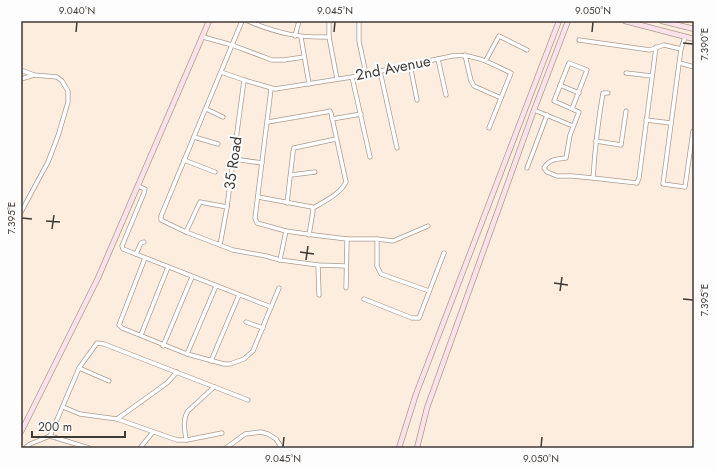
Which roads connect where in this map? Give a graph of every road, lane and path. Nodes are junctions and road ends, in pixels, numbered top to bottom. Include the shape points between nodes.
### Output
1 (209, 21) edge
2 (242, 21) edge
3 (248, 21) edge
4 (299, 21) edge
5 (329, 21) edge
6 (359, 21) edge
7 (559, 21) edge
8 (568, 21) edge
9 (625, 21) edge
10 (662, 21) edge
11 (694, 29) edge
12 (295, 36) junction
13 (203, 37) junction
14 (301, 37) junction
15 (329, 37) junction
16 (684, 37) junction
17 (694, 39) edge
18 (579, 40) dead end
19 (232, 45) junction
20 (656, 47) junction
21 (681, 49) junction
22 (527, 50) dead end
23 (465, 55) junction
24 (304, 57) junction
25 (438, 59) junction
26 (486, 60) junction
27 (680, 63) junction
28 (410, 65) junction
29 (694, 67) edge
30 (21, 70) edge
31 (380, 71) junction
32 (221, 72) junction
33 (626, 73) dead end
34 (366, 74) junction
35 (34, 75) junction
36 (652, 76) junction
37 (352, 77) junction
38 (21, 79) edge
39 (337, 79) junction
40 (244, 80) junction
41 (309, 84) junction
42 (560, 85) junction
43 (271, 89) junction
44 (578, 93) junction
45 (608, 93) dead end
46 (446, 94) dead end
47 (501, 98) junction
48 (417, 100) dead end
49 (206, 109) junction
50 (572, 109) junction
51 (534, 110) junction
52 (626, 111) dead end
53 (361, 114) junction
54 (547, 115) junction
55 (223, 117) dead end
56 (332, 119) junction
57 (646, 120) junction
58 (268, 122) junction
59 (671, 123) junction
60 (573, 126) junction
61 (488, 128) dead end
62 (693, 131) edge
63 (194, 137) junction
64 (336, 139) junction
65 (596, 142) junction
66 (218, 144) dead end
67 (397, 148) dead end
68 (370, 157) dead end
69 (234, 159) junction
70 (184, 160) junction
71 (262, 163) junction
72 (527, 168) dead end
73 (215, 172) dead end
74 (315, 172) dead end
75 (290, 175) junction
76 (593, 178) junction
77 (138, 186) junction
78 (258, 197) junction
79 (287, 203) junction
80 (227, 207) junction
81 (313, 208) junction
82 (21, 212) edge
83 (428, 226) dead end
84 (286, 230) junction
85 (186, 232) junction
86 (309, 234) junction
87 (377, 238) junction
88 (347, 239) junction
89 (144, 242) dead end
90 (220, 245) junction
91 (444, 253) dead end
92 (136, 254) junction
93 (145, 258) junction
94 (280, 260) junction
95 (318, 265) junction
96 (346, 266) junction
97 (168, 267) junction
98 (192, 277) junction
99 (216, 286) junction
100 (278, 288) dead end
101 (346, 288) dead end
102 (429, 291) junction
103 (239, 295) junction
104 (319, 295) dead end
105 (364, 299) dead end
106 (271, 307) junction
107 (246, 322) dead end
108 (263, 328) junction
109 (141, 335) junction
110 (163, 346) junction
111 (187, 354) junction
112 (211, 362) junction
113 (79, 368) junction
114 (177, 372) junction
115 (109, 381) dead end
116 (214, 386) junction
117 (248, 400) dead end
118 (63, 407) junction
119 (117, 418) junction
120 (21, 432) edge
121 (153, 432) junction
122 (222, 434) dead end
123 (50, 436) junction
124 (186, 440) junction
125 (25, 448) edge
126 (89, 448) edge
127 (140, 448) edge
128 (226, 448) edge
129 (282, 448) edge
130 (399, 448) edge
131 (417, 448) edge

1 - 13 street
2 - 19 street
3 - 12 street via 275,32
4 - 12 street
5 - 15 street
6 - 34 street via 359,41
7 - 130 street via 416,394
8 - 51 street
9 - 16 street
10 - 11 street
12 - 14 street
13 - 19 street
13 - 77 street
14 - 15 street
14 - 24 street
15 - 39 street
16 - 17 street
16 - 21 street
18 - 20 street via 650,50
19 - 24 street via 272,60
19 - 32 street
20 - 21 street via 664,45
20 - 36 street
21 - 27 street
22 - 26 street via 499,36
23 - 25 street, 2nd Avenue
23 - 26 street, 2nd Avenue
23 - 47 street via 474,86
24 - 41 street
25 - 28 street, 2nd Avenue
25 - 46 street
26 - 47 street, 2nd Avenue via 511,73
27 - 29 street
27 - 59 street
28 - 31 street, 2nd Avenue
28 - 48 street
30 - 35 street
31 - 34 street, 2nd Avenue
31 - 67 street
32 - 40 street, 2nd Avenue
32 - 49 street
33 - 36 street
34 - 37 street, 2nd Avenue
35 - 38 street
35 - 82 street via 57,77 68,91 68,102 48,162
36 - 57 street
37 - 39 street, 2nd Avenue
37 - 53 street
39 - 41 street, 2nd Avenue
40 - 43 street, 2nd Avenue
40 - 69 street, 35 Road
41 - 43 street, 2nd Avenue
42 - 44 street
42 - 44 street via 569,63 587,70
42 - 50 street via 554,101
43 - 58 street
44 - 50 street
45 - 65 street via 604,93
47 - 61 street
49 - 55 street
49 - 63 street
50 - 60 street via 579,112
51 - 54 street
51 - 131 street via 427,408
52 - 65 street via 621,145
53 - 56 street
53 - 68 street
54 - 60 street
54 - 72 street
56 - 58 street via 330,112
56 - 64 street
57 - 59 street
57 - 76 street via 637,183
58 - 71 street
59 - 62 street via 663,184 685,187
60 - 76 street via 566,158 552,159 544,168 557,176
63 - 66 street
63 - 70 street
64 - 75 street via 294,148
64 - 81 street via 346,182 335,194
65 - 76 street
69 - 71 street
69 - 80 street, 35 Road
70 - 73 street
70 - 85 street via 161,218
71 - 78 street
74 - 75 street
75 - 79 street
77 - 92 street via 144,189 144,194 122,246 123,249
77 - 120 street via 95,284
78 - 79 street
78 - 84 street via 257,223
79 - 81 street
80 - 85 street via 200,202
80 - 90 street, 35 Road
81 - 86 street
83 - 87 street via 396,241
84 - 86 street
84 - 94 street
85 - 90 street
86 - 88 street
87 - 88 street
87 - 102 street via 377,266 381,274
88 - 96 street
89 - 92 street
90 - 94 street
91 - 102 street
92 - 93 street
93 - 97 street
93 - 109 street via 119,325
94 - 95 street
95 - 96 street
95 - 104 street
96 - 101 street
97 - 98 street
97 - 109 street
98 - 99 street
98 - 110 street
99 - 103 street
99 - 111 street
100 - 106 street
102 - 105 street via 419,318 416,319
103 - 106 street
103 - 112 street
106 - 108 street
107 - 108 street
108 - 112 street via 253,351 244,359 224,364
109 - 110 street
110 - 111 street
111 - 112 street
113 - 114 street via 95,345 101,343
113 - 115 street
113 - 118 street
114 - 116 street
114 - 119 street via 167,383
116 - 117 street
116 - 124 street via 185,416
118 - 119 street via 80,414
118 - 123 street
119 - 121 street
121 - 124 street via 177,440
121 - 127 street
122 - 124 street
123 - 125 street
123 - 126 street
128 - 129 street via 245,434 261,432 276,439

